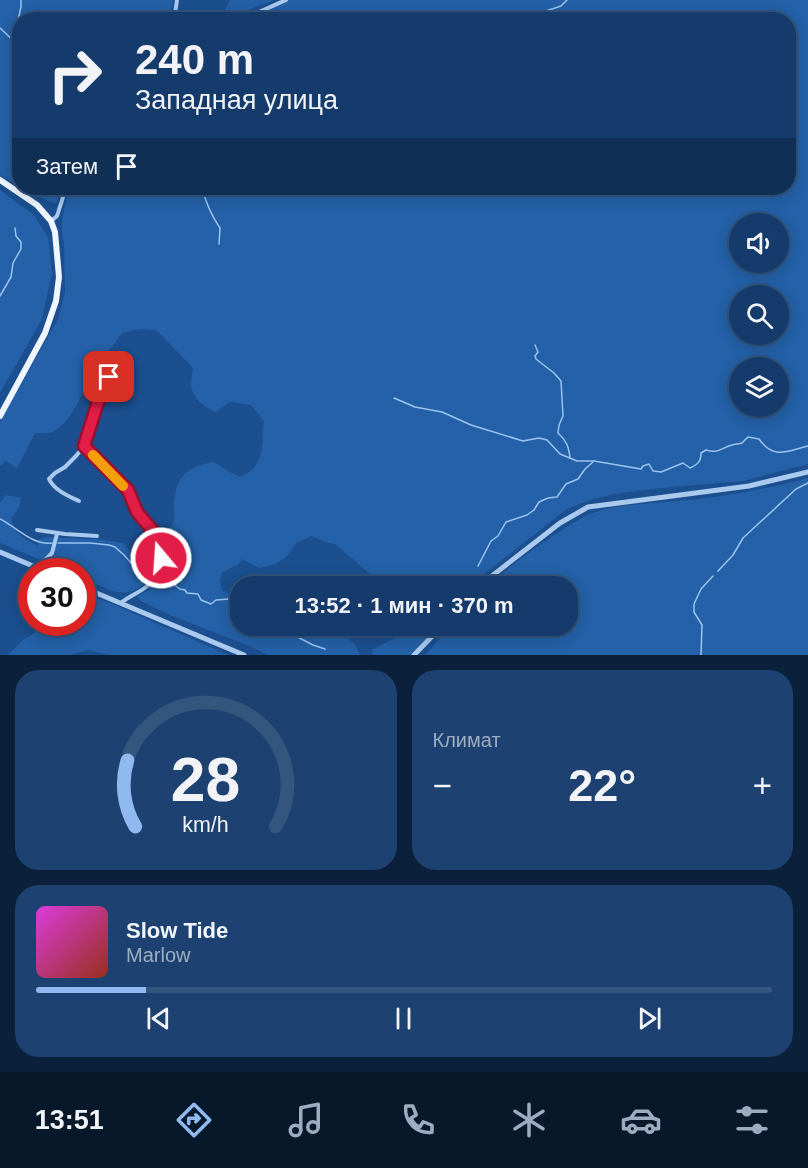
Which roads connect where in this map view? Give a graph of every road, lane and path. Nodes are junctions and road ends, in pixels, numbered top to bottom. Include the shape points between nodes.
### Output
1 (286, 0) edge
2 (259, 12) edge
3 (22, 195) edge
4 (64, 195) edge
5 (51, 221) junction
6 (109, 377) dead end
7 (0, 416) edge
8 (84, 446) junction
9 (808, 472) edge
10 (79, 501) dead end
11 (37, 530) dead end
12 (57, 534) junction
13 (97, 536) dead end
14 (145, 546) dead end
15 (0, 552) edge
16 (47, 558) edge
17 (161, 558) junction
18 (18, 559) edge
19 (491, 576) edge
20 (96, 593) edge
21 (121, 603) junction
22 (432, 636) edge
23 (244, 655) edge
24 (414, 655) edge

1 - 2 street
3 - 5 main road
4 - 5 street via 57,216
5 - 7 main road via 58,264 56,301 45,333
6 - 8 street
8 - 10 street via 49,479 67,496
8 - 17 street via 128,490 137,512 159,538
9 - 19 street via 750,486 588,507 560,523
11 - 12 street
12 - 13 street
12 - 16 street
14 - 17 street
15 - 18 street
17 - 21 street via 150,585
20 - 21 street
21 - 23 street
22 - 24 street

